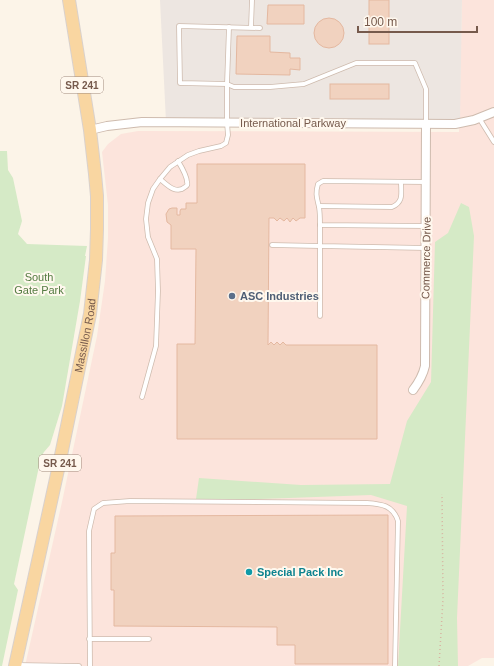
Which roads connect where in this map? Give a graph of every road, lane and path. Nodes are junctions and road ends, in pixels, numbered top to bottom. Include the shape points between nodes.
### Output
1 (69, 0) edge
2 (252, 0) edge
3 (229, 27) junction
4 (251, 28) junction
5 (260, 28) dead end
6 (227, 84) junction
7 (494, 112) edge
8 (479, 118) junction
9 (227, 123) junction
10 (426, 124) junction
11 (90, 130) junction
12 (494, 142) edge
13 (178, 161) junction
14 (160, 179) junction
15 (401, 182) junction
16 (426, 182) junction
17 (319, 206) junction
18 (320, 225) junction
19 (426, 226) junction
20 (272, 245) dead end
21 (320, 246) junction
22 (426, 248) junction
23 (320, 316) dead end
24 (413, 390) dead end
25 (142, 397) dead end
26 (442, 494) dead end
27 (89, 639) junction
28 (149, 639) dead end
29 (15, 666) edge
30 (79, 666) edge
31 (90, 666) edge
32 (395, 666) edge
33 (439, 666) edge

1 - 11 main road, Massillon Road / SR 241
2 - 4 lane
3 - 4 lane
3 - 6 lane
3 - 6 lane via 180,26 180,84
4 - 5 lane
6 - 9 lane
6 - 10 lane via 234,87 270,88 304,84 356,63 415,63 426,89
7 - 8 street, International Parkway
8 - 10 street, International Parkway via 455,124
8 - 12 lane
9 - 10 street, International Parkway
9 - 11 street, International Parkway via 142,122
9 - 13 lane via 226,143
10 - 16 street, Commerce Drive
11 - 29 main road, Massillon Road / SR 241 via 98,228 90,314 68,427
13 - 14 lane
13 - 14 lane via 188,181 183,189 172,188
14 - 25 lane via 148,203 146,219 148,237 157,259 158,292 156,346
15 - 16 lane
15 - 17 lane via 400,201 392,207
15 - 17 lane via 323,181 316,189
16 - 19 street, Commerce Drive
17 - 18 lane
18 - 19 lane
18 - 21 lane
19 - 22 street, Commerce Drive
20 - 21 lane
21 - 22 lane
21 - 23 lane
22 - 24 street, Commerce Drive via 425,366 421,379
26 - 33 path via 443,599
27 - 28 lane
27 - 31 lane
27 - 32 lane via 89,531 94,510 103,503 130,501 380,504 394,511 398,521
29 - 30 lane

